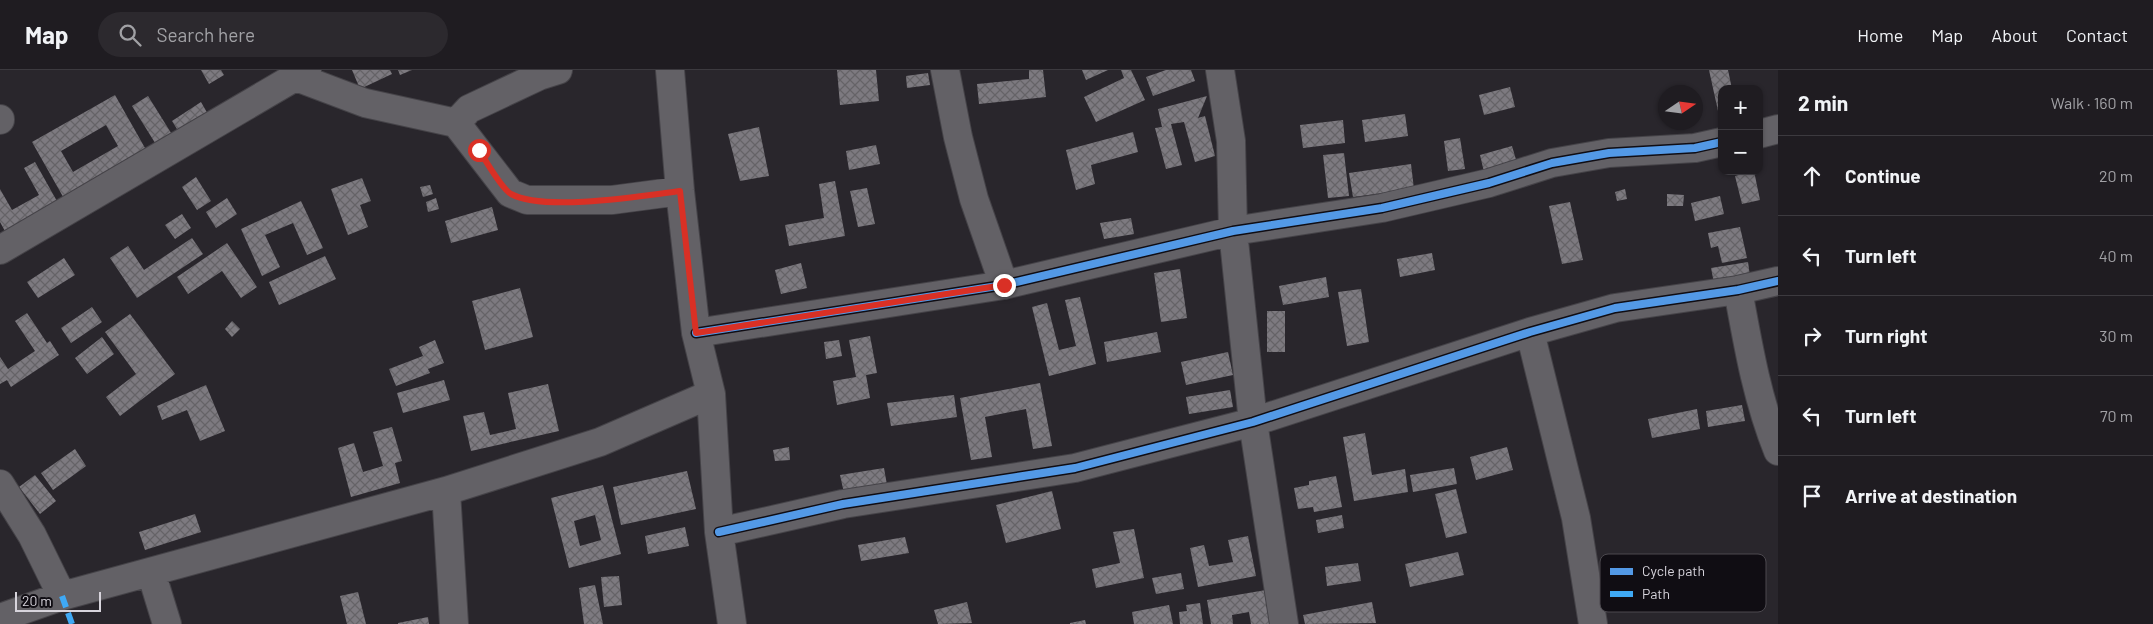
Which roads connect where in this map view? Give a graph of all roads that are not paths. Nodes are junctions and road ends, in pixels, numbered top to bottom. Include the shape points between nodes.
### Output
1 (558, 70) edge
2 (670, 70) edge
3 (945, 70) edge
4 (1220, 70) edge
5 (302, 74) edge
6 (456, 123) junction
7 (1778, 129) edge
8 (1763, 133) edge
9 (1718, 143) edge
10 (680, 191) junction
11 (1232, 231) junction
12 (0, 250) edge
13 (1778, 281) edge
14 (1004, 285) junction
15 (1738, 290) junction
16 (1530, 332) junction
17 (696, 333) junction
18 (710, 394) junction
19 (1253, 422) junction
20 (1778, 451) edge
21 (0, 484) edge
22 (446, 491) junction
23 (719, 532) junction
24 (151, 572) junction
25 (62, 596) junction
26 (0, 618) edge
27 (167, 624) edge
28 (454, 624) edge
29 (732, 624) edge
30 (1284, 624) edge
31 (1593, 624) edge

1 - 6 street via 469,109
2 - 10 street
3 - 14 street via 974,198
4 - 11 street via 1231,141
5 - 6 street via 365,103
5 - 12 street
6 - 10 street via 510,193 527,200 612,200
7 - 8 street
9 - 11 street via 1695,148 1609,153 1552,163 1382,208
10 - 17 street
11 - 14 street
11 - 19 street
13 - 15 street
14 - 17 street
15 - 16 street via 1615,308
15 - 20 street via 1752,367 1768,428
16 - 19 street
16 - 31 street via 1576,518
17 - 18 street
18 - 22 street via 600,442
18 - 23 street
19 - 23 street via 1075,468 843,504
19 - 30 street
21 - 25 street via 32,535
22 - 24 street
22 - 28 street
23 - 29 street
24 - 25 street
24 - 27 street
25 - 26 street

